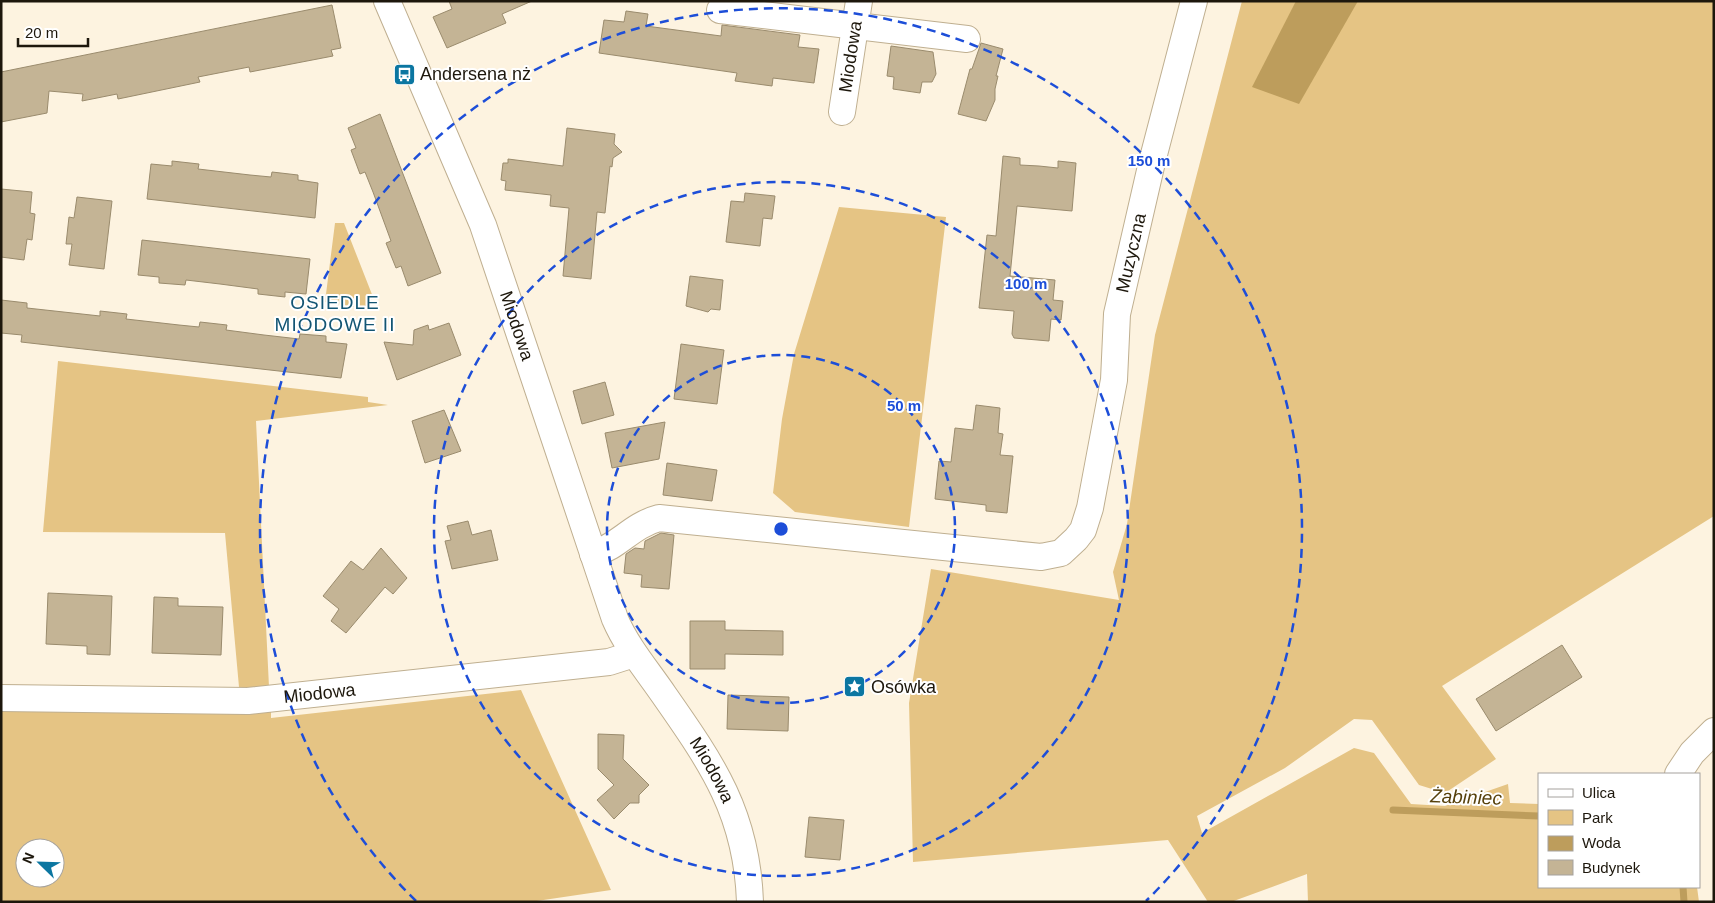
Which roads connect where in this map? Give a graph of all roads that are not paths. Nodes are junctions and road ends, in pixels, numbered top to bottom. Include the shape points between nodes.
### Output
1 (387, 1) edge
2 (1194, 1) edge
3 (720, 10) dead end
4 (857, 13) edge
5 (967, 39) dead end
6 (842, 112) dead end
7 (593, 554) junction
8 (634, 654) junction
9 (1, 698) edge
10 (1714, 731) edge
11 (1679, 773) edge
12 (750, 902) edge

1 - 7 street, Miodowa via 483,225
2 - 7 street, Muzyczna via 1117,314 1114,380 1090,508 1083,530 1076,539 1060,552 1041,557 659,518 643,523 608,550
3 - 4 street
4 - 5 street
4 - 6 street, Miodowa
7 - 8 street, Miodowa via 615,619
8 - 9 street, Miodowa via 609,662 248,701
8 - 12 street, Miodowa via 726,791 747,859
10 - 11 street via 1692,753

